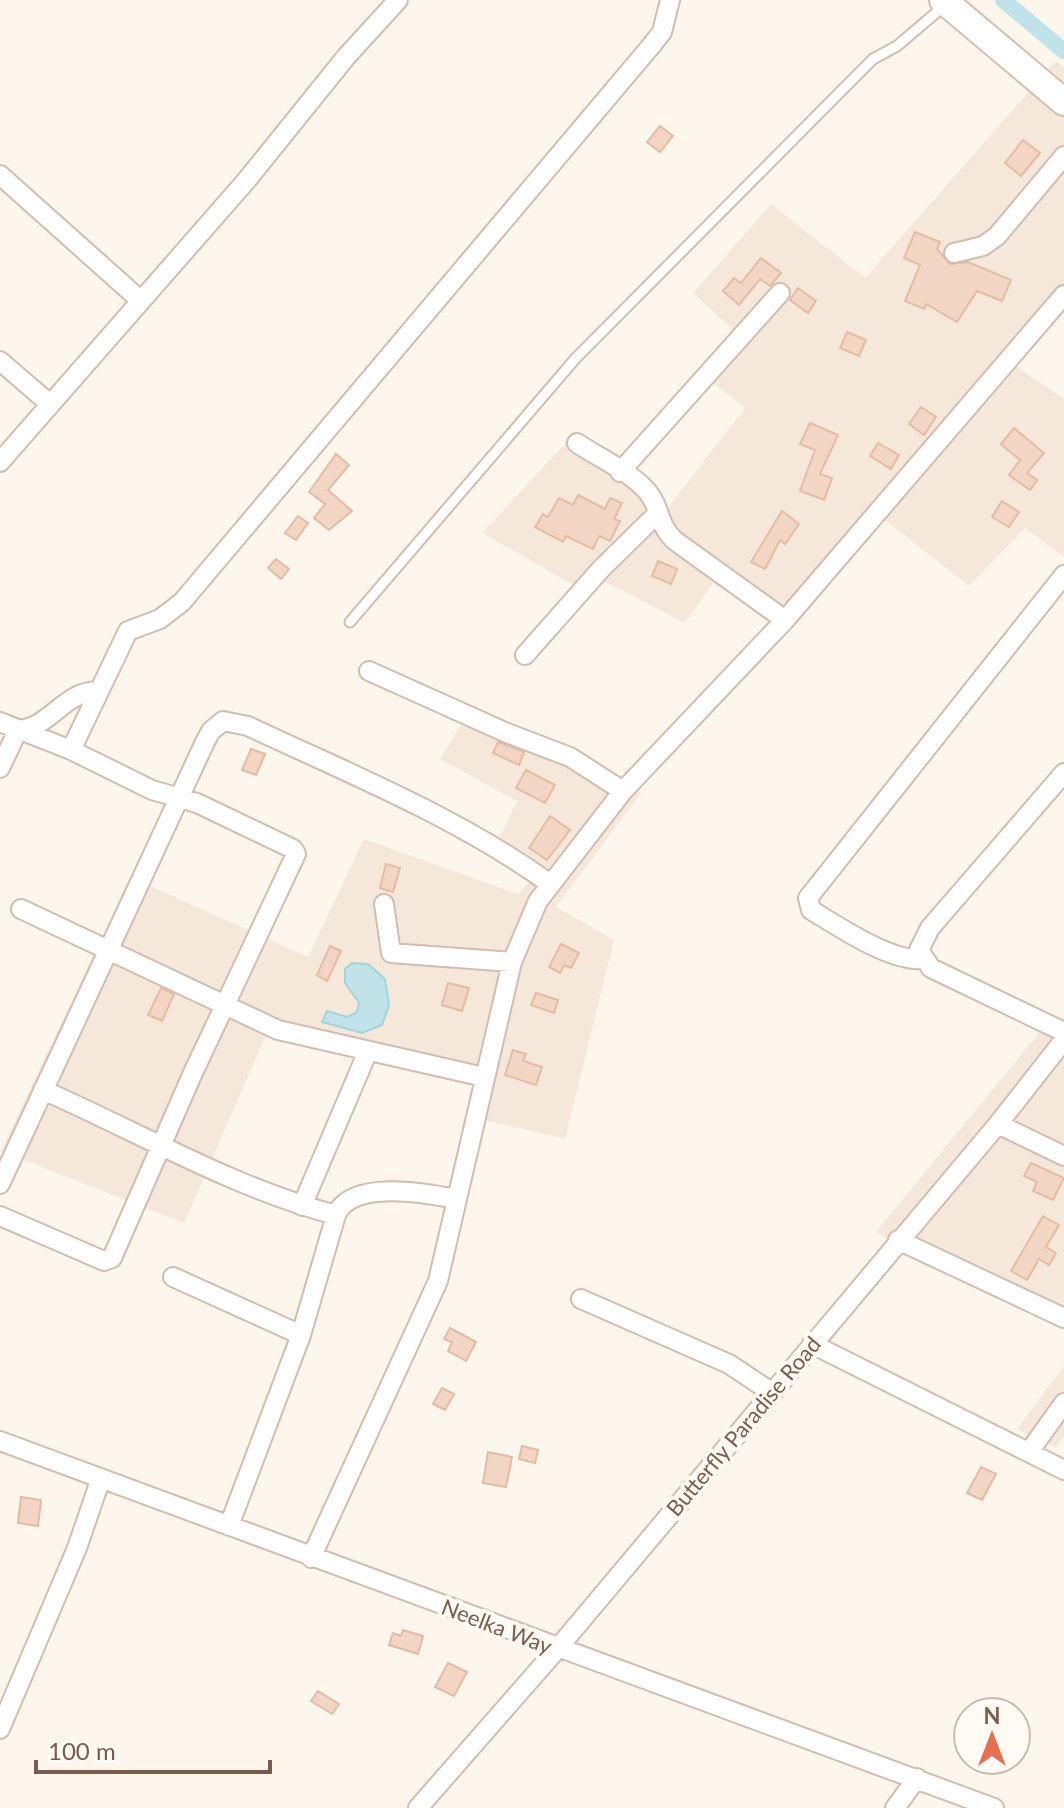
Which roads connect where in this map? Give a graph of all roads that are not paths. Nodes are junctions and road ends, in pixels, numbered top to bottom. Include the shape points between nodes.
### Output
1 (398, 0) edge
2 (670, 0) edge
3 (944, 2) edge
4 (1064, 102) edge
5 (1064, 156) edge
6 (0, 175) edge
7 (954, 253) dead end
8 (780, 293) dead end
9 (1064, 295) edge
10 (140, 300) junction
11 (0, 361) edge
12 (50, 404) junction
13 (577, 443) dead end
14 (0, 462) edge
15 (620, 472) junction
16 (657, 514) junction
17 (1064, 575) edge
18 (785, 620) junction
19 (350, 622) dead end
20 (525, 655) dead end
21 (369, 671) dead end
22 (97, 691) junction
23 (0, 722) edge
24 (18, 730) junction
25 (71, 750) junction
26 (0, 768) edge
27 (1064, 773) edge
28 (623, 791) junction
29 (181, 799) junction
30 (549, 883) junction
31 (384, 904) dead end
32 (21, 909) dead end
33 (108, 951) junction
34 (922, 959) junction
35 (512, 962) junction
36 (225, 1007) junction
37 (1064, 1032) edge
38 (1064, 1040) edge
39 (368, 1051) junction
40 (484, 1077) junction
41 (43, 1090) junction
42 (998, 1124) junction
43 (163, 1144) junction
44 (1064, 1156) edge
45 (0, 1184) edge
46 (457, 1199) junction
47 (302, 1206) junction
48 (336, 1215) junction
49 (0, 1216) edge
50 (898, 1240) junction
51 (173, 1277) dead end
52 (581, 1299) dead end
53 (1064, 1318) edge
54 (301, 1335) junction
55 (812, 1344) junction
56 (771, 1392) junction
57 (1064, 1403) edge
58 (0, 1441) edge
59 (1029, 1452) junction
60 (1064, 1470) edge
61 (101, 1478) junction
62 (229, 1526) junction
63 (311, 1558) junction
64 (558, 1648) junction
65 (0, 1729) edge
66 (917, 1778) junction
67 (418, 1808) edge
68 (895, 1808) edge
69 (994, 1808) edge

1 - 10 street
2 - 22 street via 662,32 651,46 182,602 160,619 128,631
3 - 4 main road
3 - 19 lane via 897,46 873,59 575,359
5 - 7 street via 997,236 983,246
6 - 10 street
8 - 15 street
9 - 18 street
10 - 12 street
11 - 12 street
12 - 14 street
13 - 15 street
15 - 16 street via 646,491
16 - 18 street via 674,540
16 - 20 street
17 - 34 street via 808,898 811,910 837,926 907,961
18 - 28 street
21 - 28 street via 570,757
22 - 24 street via 69,698 35,727
22 - 25 street
23 - 24 street
24 - 25 street
24 - 26 street
25 - 29 street
27 - 34 street via 930,928 921,941
28 - 30 street
29 - 30 street via 211,731 231,721 458,825
29 - 33 street
29 - 36 street via 296,854
30 - 35 street
31 - 35 street via 391,953
32 - 33 street
33 - 36 street
33 - 41 street
34 - 37 street
35 - 40 street
36 - 39 street via 278,1030
36 - 43 street
38 - 42 street, Butterfly Paradise Road
39 - 40 street
39 - 47 street
40 - 46 street
41 - 43 street
41 - 45 street
42 - 44 street
42 - 50 street, Butterfly Paradise Road
43 - 47 street
43 - 49 street via 110,1259 104,1261
46 - 48 street via 380,1192 349,1199
46 - 63 street via 438,1281
47 - 48 street
48 - 54 street
50 - 53 street
50 - 55 street, Butterfly Paradise Road
51 - 54 street
52 - 56 street via 729,1364
54 - 62 street
55 - 56 street, Butterfly Paradise Road
55 - 59 street
56 - 64 street, Butterfly Paradise Road
57 - 59 street
58 - 61 street, Neelka Way
59 - 60 street
61 - 62 street, Neelka Way
61 - 65 street
62 - 63 street, Neelka Way
63 - 64 street, Neelka Way
64 - 66 street, Neelka Way
64 - 67 street, Butterfly Paradise Road
66 - 68 street
66 - 69 street, Neelka Way

